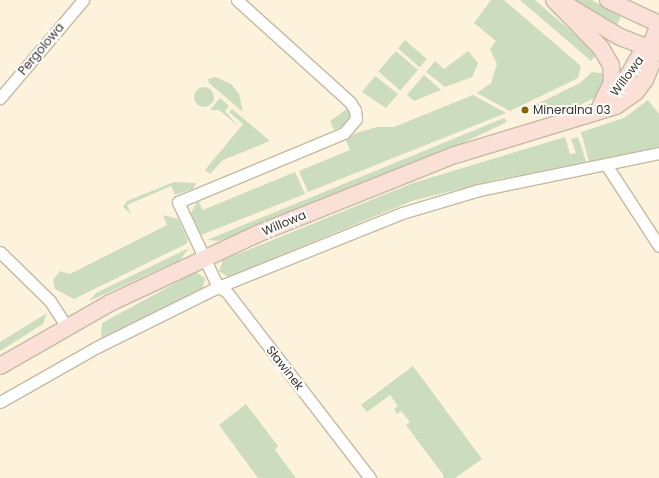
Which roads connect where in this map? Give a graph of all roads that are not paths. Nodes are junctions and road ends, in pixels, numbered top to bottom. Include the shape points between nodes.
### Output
1 (83, 0) edge
2 (238, 0) edge
3 (554, 0) edge
4 (559, 0) edge
5 (608, 0) edge
6 (659, 24) edge
7 (654, 51) edge
8 (0, 98) edge
9 (601, 105) junction
10 (584, 115) junction
11 (659, 153) edge
12 (608, 166) junction
13 (659, 246) edge
14 (0, 252) edge
15 (204, 258) junction
16 (218, 287) junction
17 (67, 327) junction
18 (0, 366) edge
19 (0, 402) edge
20 (370, 478) edge

1 - 8 street, Pergolowa
2 - 15 street, Sławinek via 350,102 355,110 356,119 344,133 178,202
3 - 9 street via 601,48 611,65 612,83
4 - 7 street via 607,31
5 - 6 street
6 - 7 street, Willowa
7 - 9 street, Willowa via 635,62 619,90
7 - 10 street, Willowa via 649,71 636,92 616,106
9 - 10 street, Willowa
10 - 15 street, Willowa via 448,158
11 - 12 street
12 - 13 street
12 - 16 street via 437,200
14 - 17 street via 45,296
15 - 16 street, Sławinek
15 - 17 street, Willowa
16 - 19 street via 97,346
16 - 20 street, Sławinek via 226,291
17 - 18 street, Willowa

